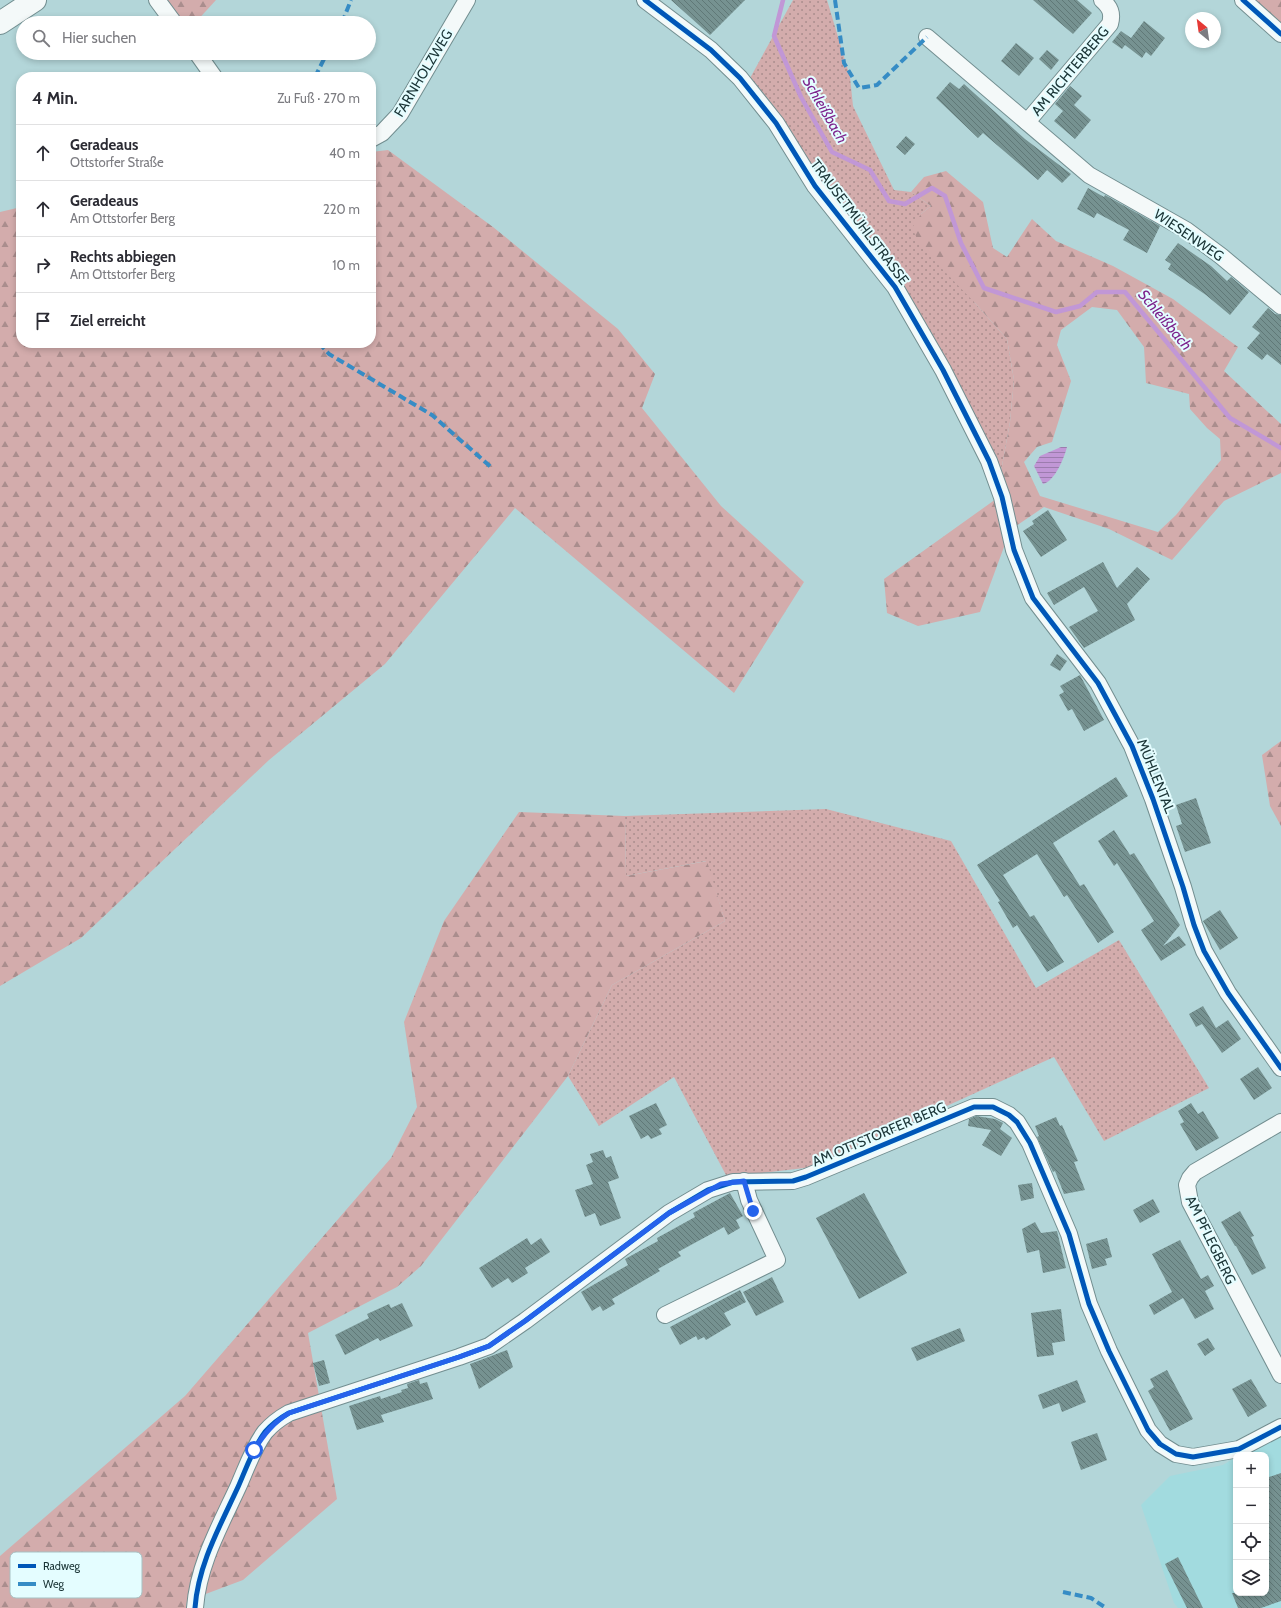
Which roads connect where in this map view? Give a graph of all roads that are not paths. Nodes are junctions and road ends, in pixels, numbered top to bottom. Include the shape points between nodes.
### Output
1 (35, 0) edge
2 (157, 0) edge
3 (467, 0) edge
4 (645, 0) edge
5 (1102, 0) edge
6 (1243, 0) edge
7 (169, 16) edge
8 (0, 23) edge
9 (1281, 34) edge
10 (927, 36) dead end
11 (202, 60) edge
12 (210, 72) edge
13 (1028, 122) junction
14 (376, 136) edge
15 (1089, 175) joint
16 (1281, 306) edge
17 (1002, 497) joint
18 (1281, 1068) edge
19 (1281, 1122) edge
20 (744, 1181) junction
21 (665, 1315) dead end
22 (1281, 1375) edge
23 (1281, 1427) edge
24 (195, 1608) edge

1 - 8 main road
2 - 7 street
3 - 14 street, FARNHOLZWEG via 400,114
4 - 17 street, TRAUSETMÜHLSTRASSE via 711,50 740,78 776,123 815,186 895,287 946,377 989,462
5 - 13 street, AM RICHTERBERG via 1113,15 1110,24
6 - 9 street
10 - 13 street, AM RICHTERBERG
11 - 12 street
13 - 15 street, AM RICHTERBERG
15 - 16 street, WIESENWEG via 1186,230
17 - 18 street, MÜHLENTAL via 1014,550 1033,598 1098,683 1132,746 1153,799 1204,951 1228,993
19 - 22 street, AM PFLEGBERG via 1196,1172 1187,1185 1190,1202 1203,1230
20 - 21 street via 753,1211 777,1260
20 - 23 street, AM OTTSTORFER BERG via 793,1181 974,1107 993,1107 1001,1110 1017,1122 1030,1143 1069,1234 1102,1336 1153,1438 1176,1454 1193,1458 1239,1448
20 - 24 street, AM OTTSTORFER BERG via 721,1184 669,1213 489,1346 320,1401 276,1421 254,1450 206,1557

